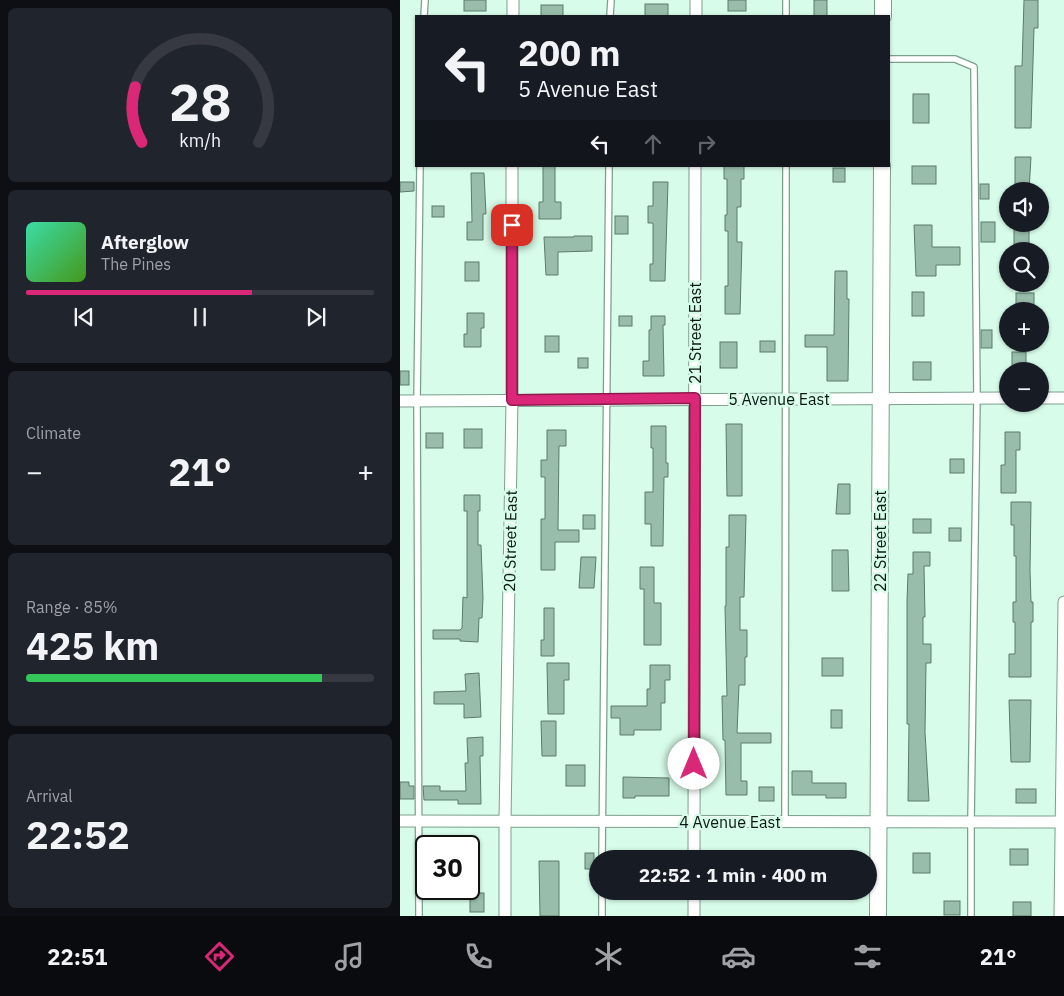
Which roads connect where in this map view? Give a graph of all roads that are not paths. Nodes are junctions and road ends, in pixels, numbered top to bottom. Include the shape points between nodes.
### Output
1 (425, 0) edge
2 (513, 0) edge
3 (611, 0) edge
4 (696, 0) edge
5 (786, 0) edge
6 (883, 0) edge
7 (424, 15) edge
8 (513, 15) edge
9 (610, 15) edge
10 (696, 15) edge
11 (786, 15) edge
12 (882, 15) edge
13 (890, 59) edge
14 (420, 167) edge
15 (512, 167) edge
16 (609, 167) edge
17 (695, 167) edge
18 (786, 167) edge
19 (882, 167) edge
20 (695, 398) junction
21 (880, 398) junction
22 (977, 398) junction
23 (999, 398) edge
24 (1049, 398) edge
25 (1064, 398) edge
26 (606, 399) junction
27 (418, 400) junction
28 (512, 400) junction
29 (787, 400) junction
30 (400, 401) edge
31 (1064, 602) edge
32 (505, 820) junction
33 (400, 821) edge
34 (419, 821) junction
35 (971, 821) junction
36 (602, 822) junction
37 (694, 822) junction
38 (785, 822) junction
39 (879, 822) junction
40 (1060, 822) junction
41 (602, 850) edge
42 (694, 850) edge
43 (602, 900) edge
44 (694, 900) edge
45 (419, 916) edge
46 (506, 916) edge
47 (602, 916) edge
48 (694, 916) edge
49 (878, 916) edge
50 (971, 916) edge
51 (1060, 916) edge

1 - 7 lane
2 - 8 street
3 - 9 lane
4 - 10 street
5 - 11 lane
6 - 12 street
13 - 22 lane via 956,58 974,68
14 - 27 lane
15 - 28 street, 20 Street East
16 - 26 lane
17 - 20 street, 21 Street East
18 - 29 lane
19 - 21 street, 22 Street East
20 - 26 street, 5 Avenue East
20 - 29 street, 5 Avenue East
20 - 37 street, 21 Street East
21 - 22 street, 5 Avenue East
21 - 29 street, 5 Avenue East
21 - 39 street, 22 Street East
22 - 23 street, 5 Avenue East
22 - 35 lane
24 - 25 street
26 - 28 street, 5 Avenue East
26 - 36 lane
27 - 28 street, 5 Avenue East
27 - 30 street, 5 Avenue East
27 - 34 lane
28 - 32 street, 20 Street East
29 - 38 lane
31 - 40 street
32 - 34 street, 4 Avenue East
32 - 36 street, 4 Avenue East
32 - 46 street, 20 Street East
33 - 34 street, 4 Avenue East
34 - 45 lane
35 - 39 street, 4 Avenue East
35 - 40 street, 4 Avenue East
35 - 50 lane
36 - 37 street, 4 Avenue East
36 - 41 lane
37 - 38 street, 4 Avenue East
37 - 42 street, 21 Street East
38 - 39 street, 4 Avenue East
39 - 49 street, 22 Street East
40 - 51 street
43 - 47 lane
44 - 48 street

